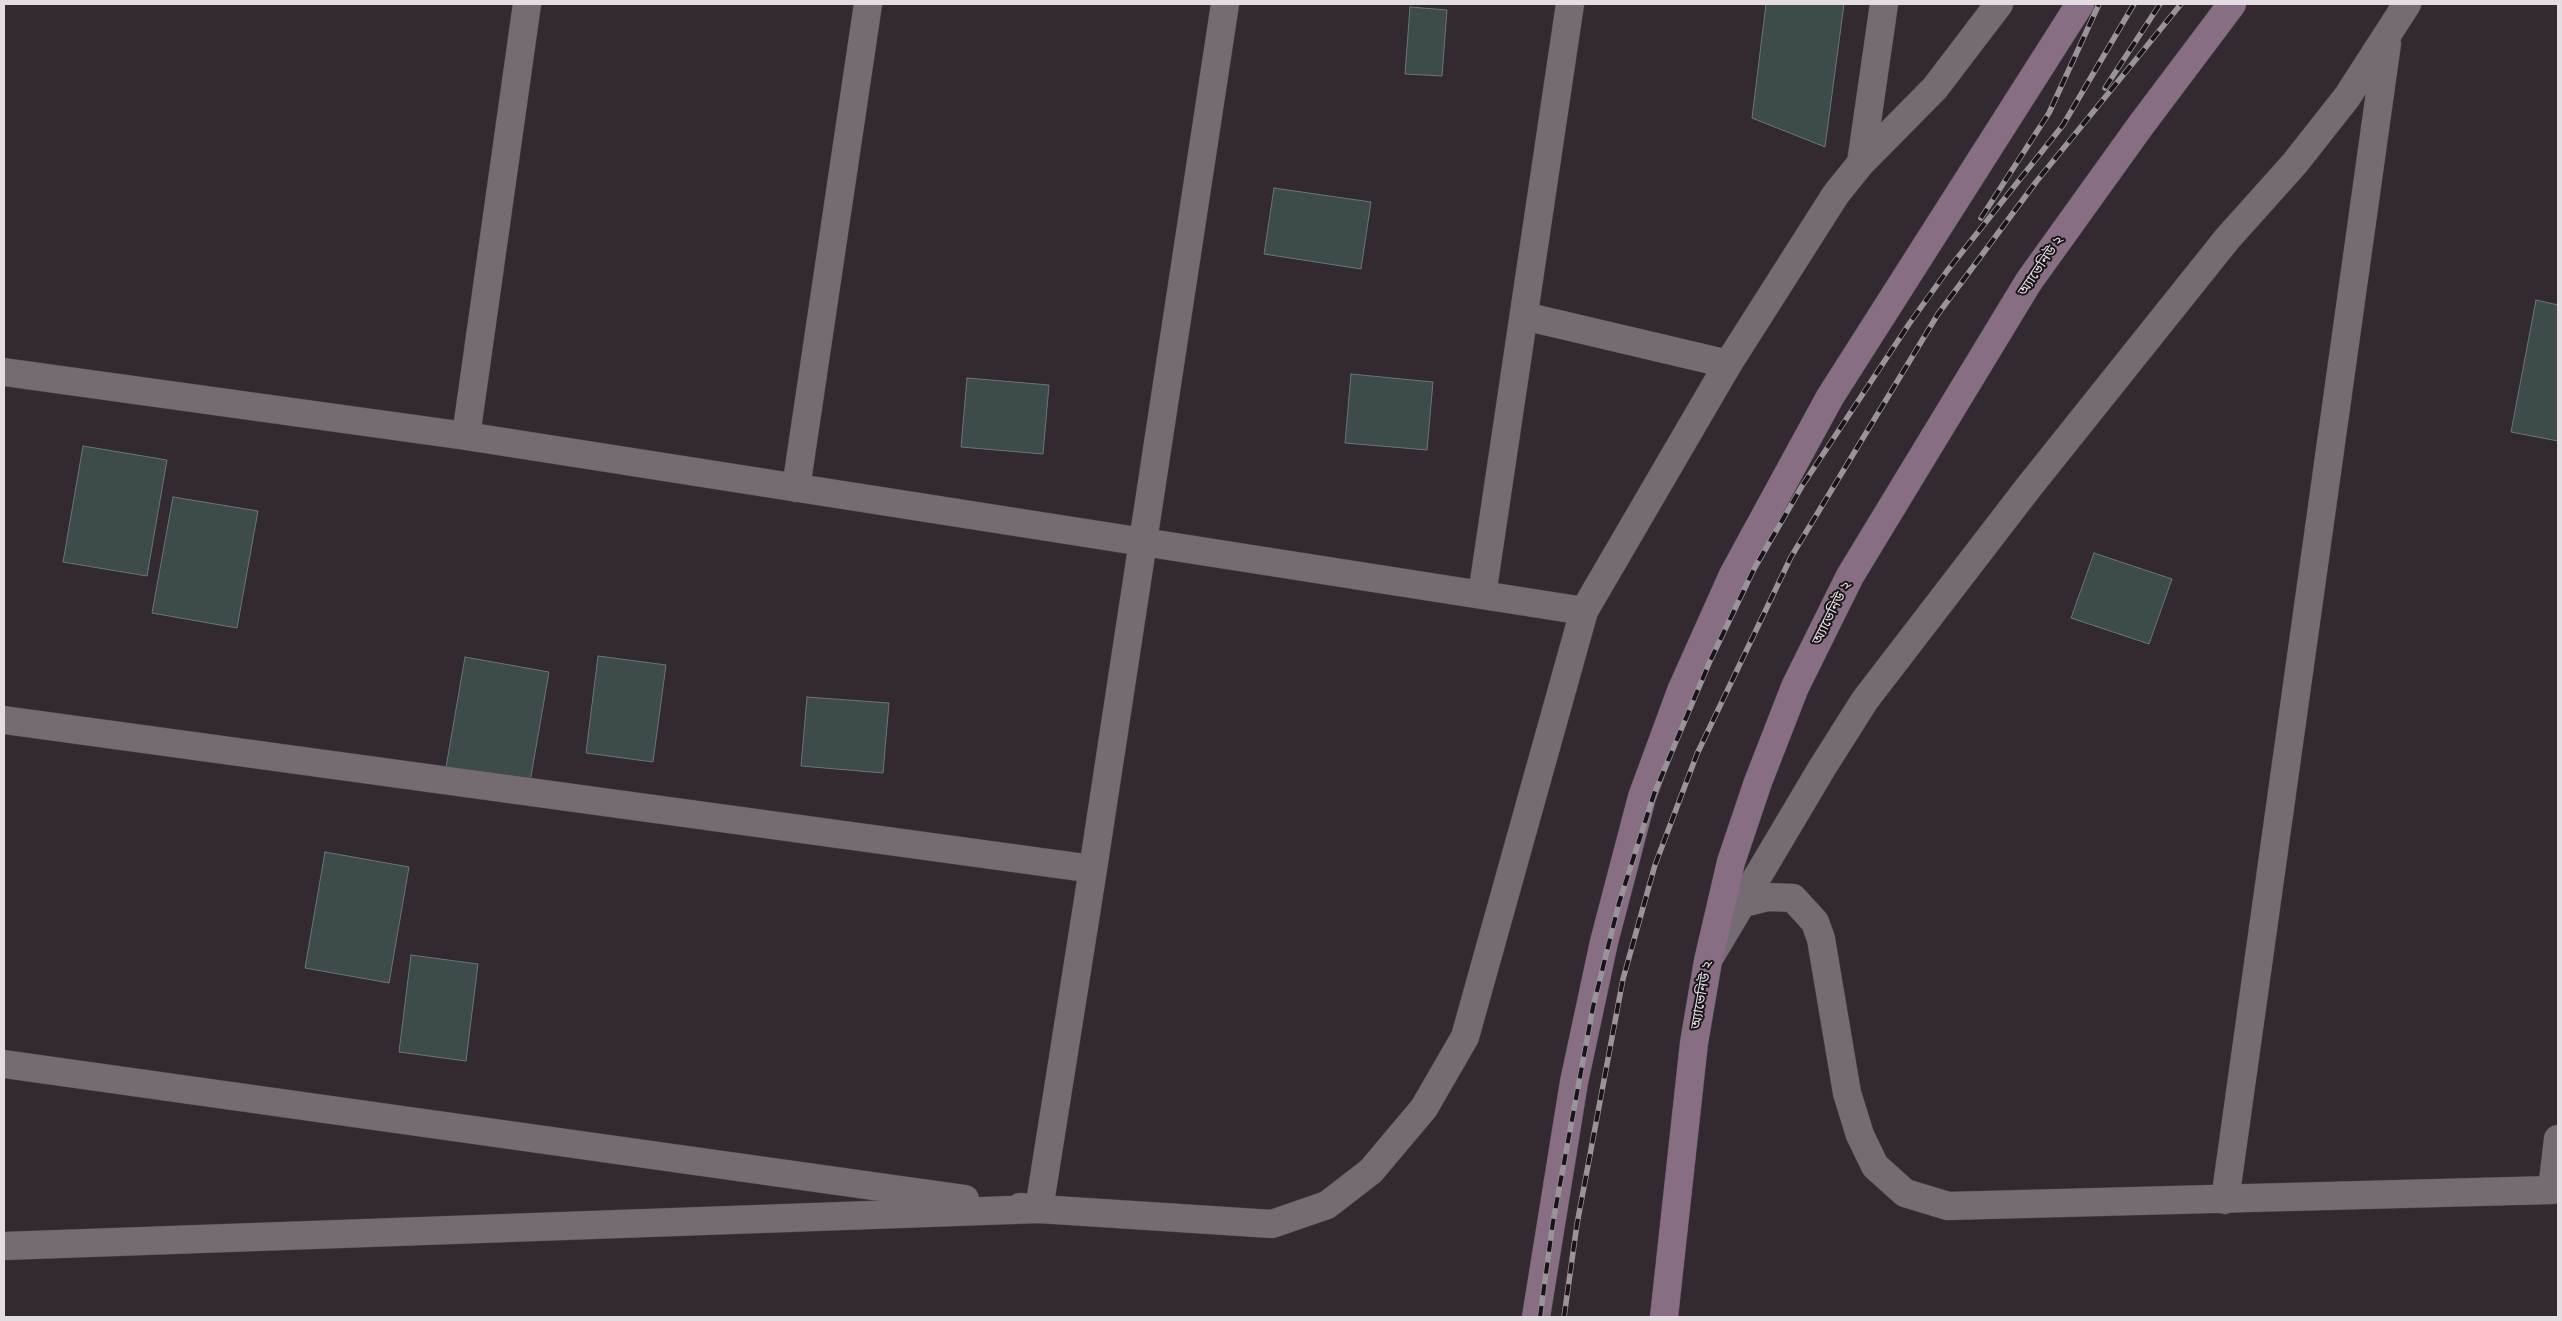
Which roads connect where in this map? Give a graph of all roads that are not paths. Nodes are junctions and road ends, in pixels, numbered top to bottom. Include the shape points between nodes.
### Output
1 (527, 4) edge
2 (868, 4) edge
3 (1225, 4) edge
4 (1570, 4) edge
5 (1884, 4) edge
6 (1999, 4) edge
7 (2080, 4) edge
8 (2232, 4) edge
9 (2407, 4) edge
10 (2388, 35) junction
11 (1861, 163) junction
12 (1524, 316) junction
13 (1728, 364) junction
14 (4, 372) edge
15 (466, 436) junction
16 (796, 488) junction
17 (1144, 542) junction
18 (1482, 595) junction
19 (1584, 611) junction
20 (4, 720) edge
21 (1093, 869) junction
22 (1744, 903) junction
23 (1708, 961) junction
24 (4, 1064) edge
25 (2558, 1139) edge
26 (2558, 1156) edge
27 (2558, 1190) edge
28 (2224, 1200) junction
29 (1039, 1209) junction
30 (4, 1246) edge
31 (1536, 1317) edge
32 (1664, 1317) edge

1 - 15 street
2 - 16 street
3 - 17 street
4 - 12 street
5 - 11 street
6 - 11 street via 1935,88
7 - 31 main road via 1830,397 1734,575 1680,690 1642,797 1604,942 1574,1082
8 - 23 main road, অ্যাভেনিউ ২ via 2030,281 1850,576 1795,687 1758,782 1731,862
9 - 10 street
10 - 22 street via 2347,97 2227,239 2028,488 1865,700
10 - 28 street
11 - 13 street via 1836,194
12 - 13 street
12 - 18 street
13 - 19 street
14 - 15 street
15 - 16 street
16 - 17 street
17 - 18 street
17 - 21 street
18 - 19 street
19 - 29 street via 1465,1037 1424,1108 1371,1172 1327,1205 1272,1224
20 - 21 street
21 - 29 street
22 - 23 street
22 - 28 street via 1768,896 1793,898 1815,922 1821,939 1847,1094 1860,1135 1875,1166 1905,1193 1948,1206
23 - 32 main road, অ্যাভেনিউ ২ via 1694,1044
24 - 29 street
25 - 28 street via 2552,1190
26 - 27 street via 2554,1190
29 - 30 street

